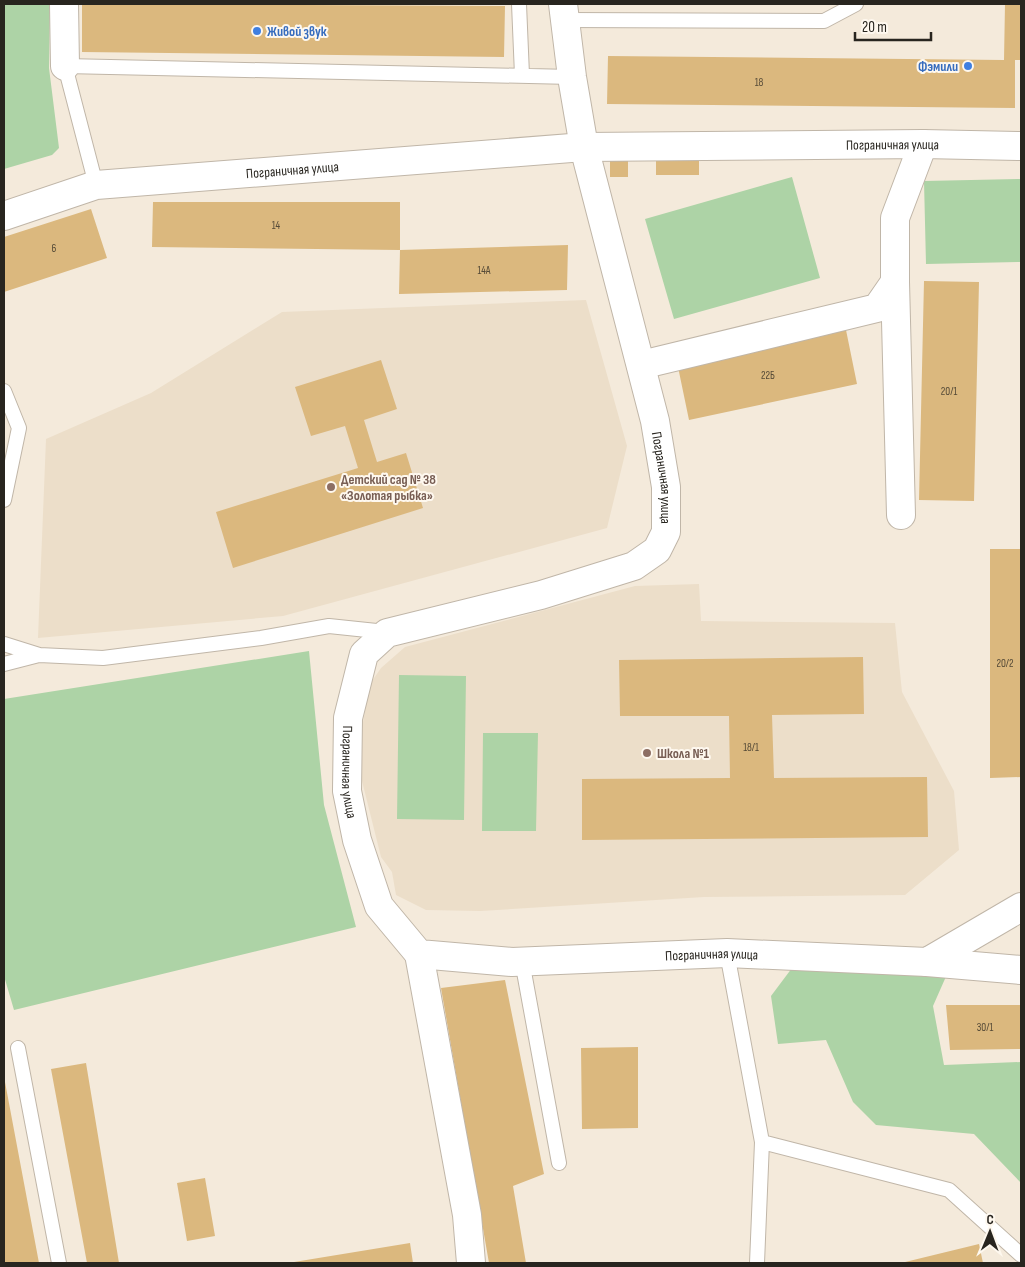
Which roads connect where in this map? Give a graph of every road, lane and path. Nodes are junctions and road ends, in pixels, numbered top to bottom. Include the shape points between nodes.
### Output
1 (64, 4) edge
2 (519, 4) edge
3 (856, 4) edge
4 (564, 12) edge
5 (65, 66) junction
6 (522, 75) junction
7 (572, 77) junction
8 (923, 144) junction
9 (1021, 146) edge
10 (584, 148) junction
11 (96, 185) junction
12 (4, 216) edge
13 (895, 282) junction
14 (641, 365) junction
15 (4, 392) edge
16 (4, 500) edge
17 (901, 515) dead end
18 (387, 633) junction
19 (4, 644) edge
20 (39, 654) junction
21 (4, 664) edge
22 (1021, 907) edge
23 (419, 954) junction
24 (728, 954) junction
25 (522, 961) junction
26 (927, 962) junction
27 (1021, 970) edge
28 (18, 1048) dead end
29 (762, 1142) junction
30 (559, 1163) dead end
31 (1021, 1255) edge
32 (59, 1263) edge
33 (471, 1263) edge
34 (757, 1263) edge

1 - 5 street
2 - 6 lane
3 - 4 lane via 824,21
4 - 7 street, Пограничная улица
5 - 6 lane
5 - 11 lane
6 - 7 lane
7 - 10 street, Пограничная улица
8 - 9 street, Пограничная улица
8 - 10 street, Пограничная улица
8 - 13 street via 895,218
10 - 11 street, Пограничная улица
10 - 14 street, Пограничная улица
11 - 12 street, Пограничная улица
13 - 14 street via 877,308
13 - 17 street
14 - 18 street, Пограничная улица via 666,487 666,532 657,550 634,566 560,589
15 - 16 lane via 19,428
18 - 20 lane via 329,626 104,658
18 - 23 street, Пограничная улица via 364,654 348,718 347,792 357,840 379,906
19 - 20 lane
20 - 21 lane
22 - 26 street
23 - 25 street, Пограничная улица
23 - 33 street via 467,1216
24 - 25 street, Пограничная улица
24 - 26 street, Пограничная улица
24 - 29 lane
25 - 30 lane
26 - 27 street, Пограничная улица
28 - 32 lane
29 - 31 lane via 949,1190
29 - 34 lane

